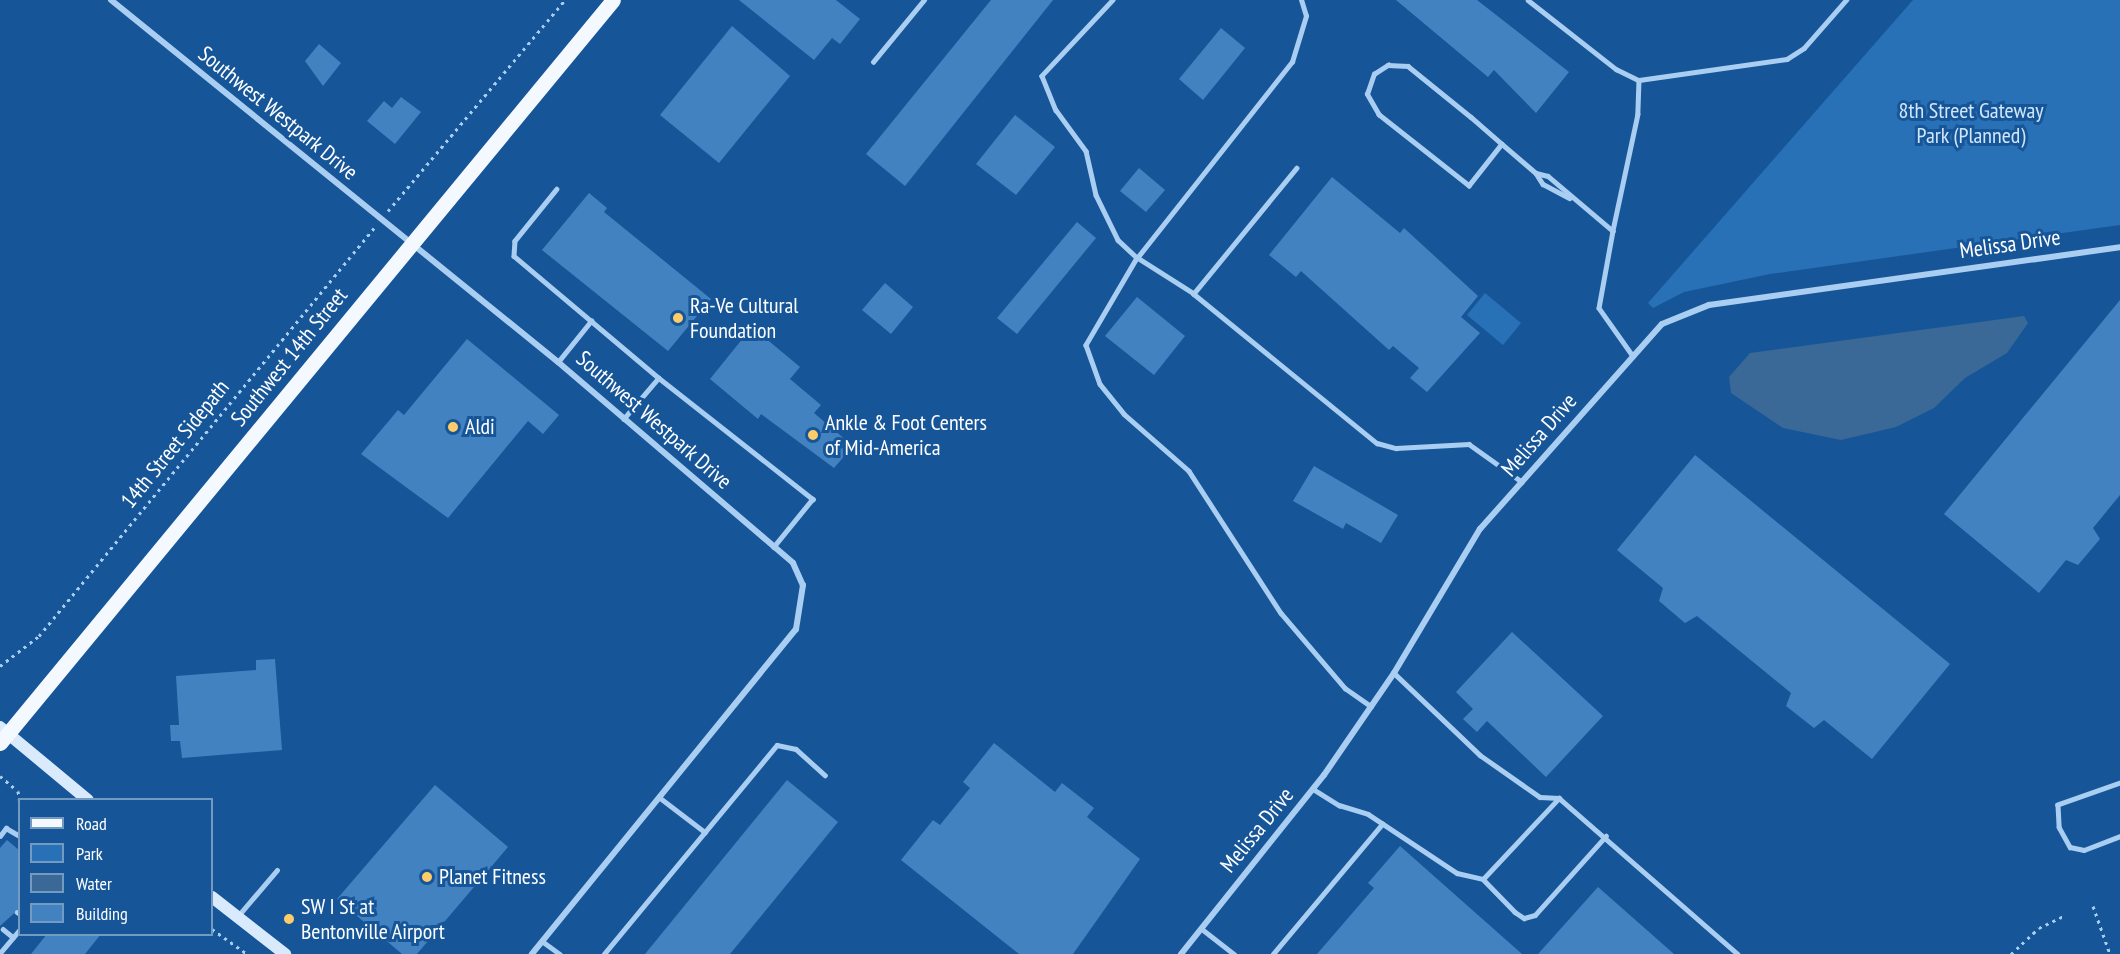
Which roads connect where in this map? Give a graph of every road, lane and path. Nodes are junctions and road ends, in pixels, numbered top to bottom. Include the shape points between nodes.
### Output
1 (111, 0) edge
2 (565, 0) edge
3 (613, 0) edge
4 (924, 0) edge
5 (1113, 0) edge
6 (1301, 0) edge
7 (1528, 0) edge
8 (1846, 0) edge
9 (873, 62) dead end
10 (1639, 80) junction
11 (1502, 144) junction
12 (1297, 168) dead end
13 (1536, 173) junction
14 (557, 189) dead end
15 (1569, 198) junction
16 (395, 202) dead end
17 (1613, 231) junction
18 (368, 234) dead end
19 (412, 242) junction
20 (2120, 247) edge
21 (1137, 258) junction
22 (1194, 294) junction
23 (591, 321) junction
24 (1633, 356) junction
25 (558, 362) junction
26 (659, 378) junction
27 (624, 418) junction
28 (1522, 482) junction
29 (774, 547) junction
30 (0, 666) edge
31 (1394, 673) junction
32 (1371, 706) junction
33 (3, 734) edge
34 (825, 775) dead end
35 (0, 776) edge
36 (2120, 783) edge
37 (1313, 789) junction
38 (659, 797) junction
39 (19, 798) edge
40 (85, 798) edge
41 (1559, 798) junction
42 (1382, 825) junction
43 (705, 832) junction
44 (18, 835) edge
45 (0, 836) edge
46 (1605, 836) junction
47 (2120, 836) edge
48 (277, 870) dead end
49 (1482, 879) junction
50 (213, 898) edge
51 (2093, 906) dead end
52 (2064, 916) dead end
53 (237, 918) junction
54 (3, 929) dead end
55 (213, 929) edge
56 (1202, 929) junction
57 (18, 931) edge
58 (13, 937) junction
59 (542, 941) junction
60 (0, 953) edge
61 (247, 954) edge
62 (285, 954) edge
63 (532, 954) edge
64 (560, 954) edge
65 (604, 954) edge
66 (1181, 954) edge
67 (1234, 954) edge
68 (1273, 954) edge
69 (1738, 954) edge
70 (2011, 954) edge
71 (2110, 954) edge

1 - 19 street, Southwest Westpark Drive
2 - 16 path
3 - 19 main road, Southwest 14th Street
4 - 9 lane
5 - 21 lane via 1042,75 1056,110 1086,151 1096,195 1118,240
6 - 21 lane via 1306,16 1292,62
7 - 10 lane via 1616,69
8 - 10 lane via 1804,48 1787,59
10 - 17 lane via 1638,114
11 - 11 lane via 1408,66 1388,66 1374,74 1367,94 1379,115 1469,186
11 - 13 lane
12 - 22 lane
13 - 15 lane via 1548,176
13 - 15 lane via 1560,198
14 - 23 lane via 515,241 514,256
15 - 17 lane
17 - 24 lane via 1599,308
18 - 30 path, 14th Street Sidepath via 39,636
19 - 25 street, Southwest Westpark Drive
19 - 33 main road, Southwest 14th Street
20 - 24 street, Melissa Drive via 1709,305 1662,324
21 - 22 lane
21 - 32 lane via 1086,345 1100,384 1124,414 1189,471 1281,613 1345,688
22 - 28 lane via 1377,442 1396,448 1469,444
23 - 25 lane
23 - 26 lane
24 - 28 street, Melissa Drive
25 - 27 street, Southwest Westpark Drive
26 - 27 lane
26 - 29 lane via 813,499
27 - 29 street, Southwest Westpark Drive
28 - 31 street, Melissa Drive via 1480,529
29 - 38 street, Southwest Westpark Drive via 794,563 803,585 796,629
31 - 32 street, Melissa Drive
31 - 41 lane via 1417,699 1514,782 1540,797
32 - 37 street, Melissa Drive
33 - 40 main road
34 - 43 lane via 796,749 777,744
35 - 39 path via 18,791
36 - 47 lane via 2058,805 2059,827 2070,847 2084,850
37 - 42 lane
37 - 56 street, Melissa Drive
38 - 43 lane
38 - 59 street, Southwest Westpark Drive
41 - 46 lane
41 - 49 lane
42 - 49 lane via 1457,873
42 - 68 lane
43 - 65 lane
44 - 45 lane via 6,828
46 - 49 lane via 1535,915 1524,918 1515,912
46 - 69 lane
48 - 53 lane
50 - 53 main road
51 - 71 path
52 - 70 path via 2039,928
53 - 62 main road
54 - 58 lane
55 - 61 path
56 - 66 street, Melissa Drive
56 - 67 lane
57 - 58 lane
58 - 60 lane
59 - 63 street, Southwest Westpark Drive
59 - 64 lane

